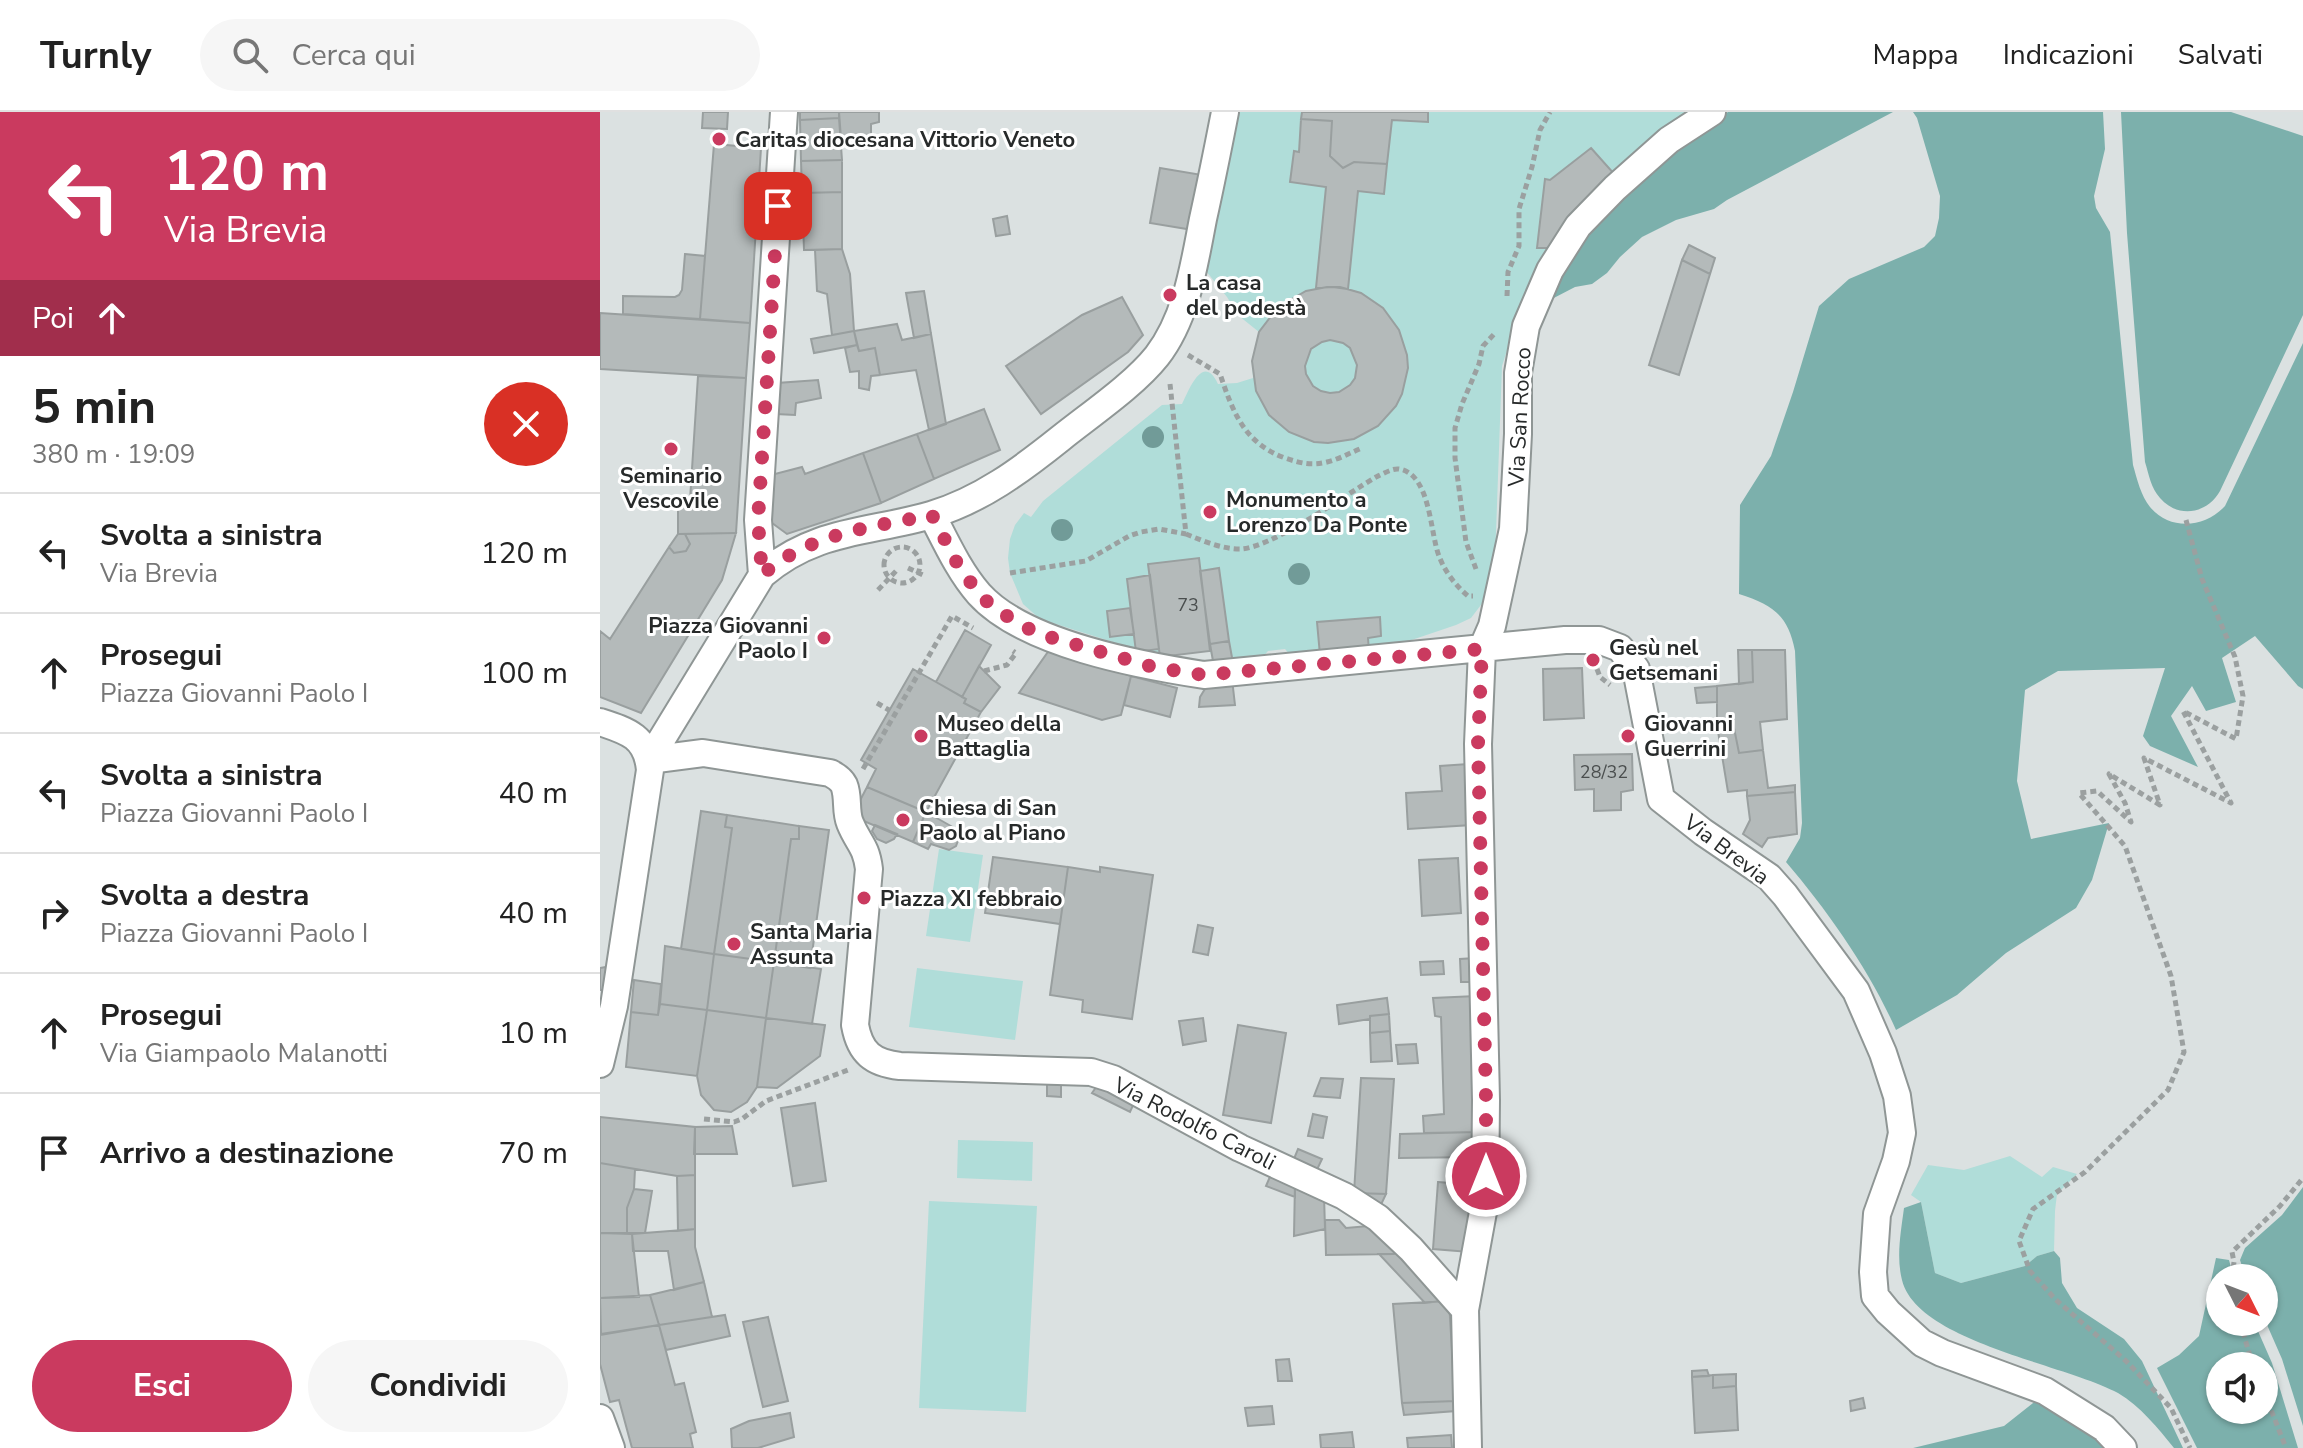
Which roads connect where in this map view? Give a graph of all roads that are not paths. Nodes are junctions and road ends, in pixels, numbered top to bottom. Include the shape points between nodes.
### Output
1 (784, 112) edge
2 (1225, 112) edge
3 (1712, 112) edge
4 (932, 515) junction
5 (762, 575) junction
6 (1482, 649) junction
7 (600, 722) edge
8 (649, 760) junction
9 (600, 1064) edge
10 (1465, 1310) junction
11 (600, 1418) edge
12 (611, 1448) edge
13 (1468, 1448) edge
14 (2123, 1448) edge

1 - 5 street via 758,520
2 - 4 street via 1193,271 1166,343 1138,376 1025,467
3 - 6 street, Via San Rocco via 1669,140 1578,226 1550,270 1526,326 1518,373 1513,529
4 - 5 street via 833,536 795,550
4 - 6 street, Via Brevia via 958,565 995,609 1036,633 1153,667 1204,675
5 - 8 street
6 - 10 street, Via San Rocco via 1478,744 1485,1201
6 - 14 street, Via Brevia via 1565,640 1599,640 1620,648 1636,669 1661,799 1769,877 1785,895 1856,991 1883,1053 1902,1133 1877,1214 1875,1296 1922,1343 2045,1391 2104,1428
7 - 8 street via 627,731
8 - 9 street via 614,1006
8 - 10 street, Via Rodolfo Caroli via 703,753 830,773 842,781 849,821 863,844 869,869 855,1025 860,1046 875,1059 900,1066 1091,1072 1113,1079 1378,1218
10 - 13 street, Via San Rocco
11 - 12 street

